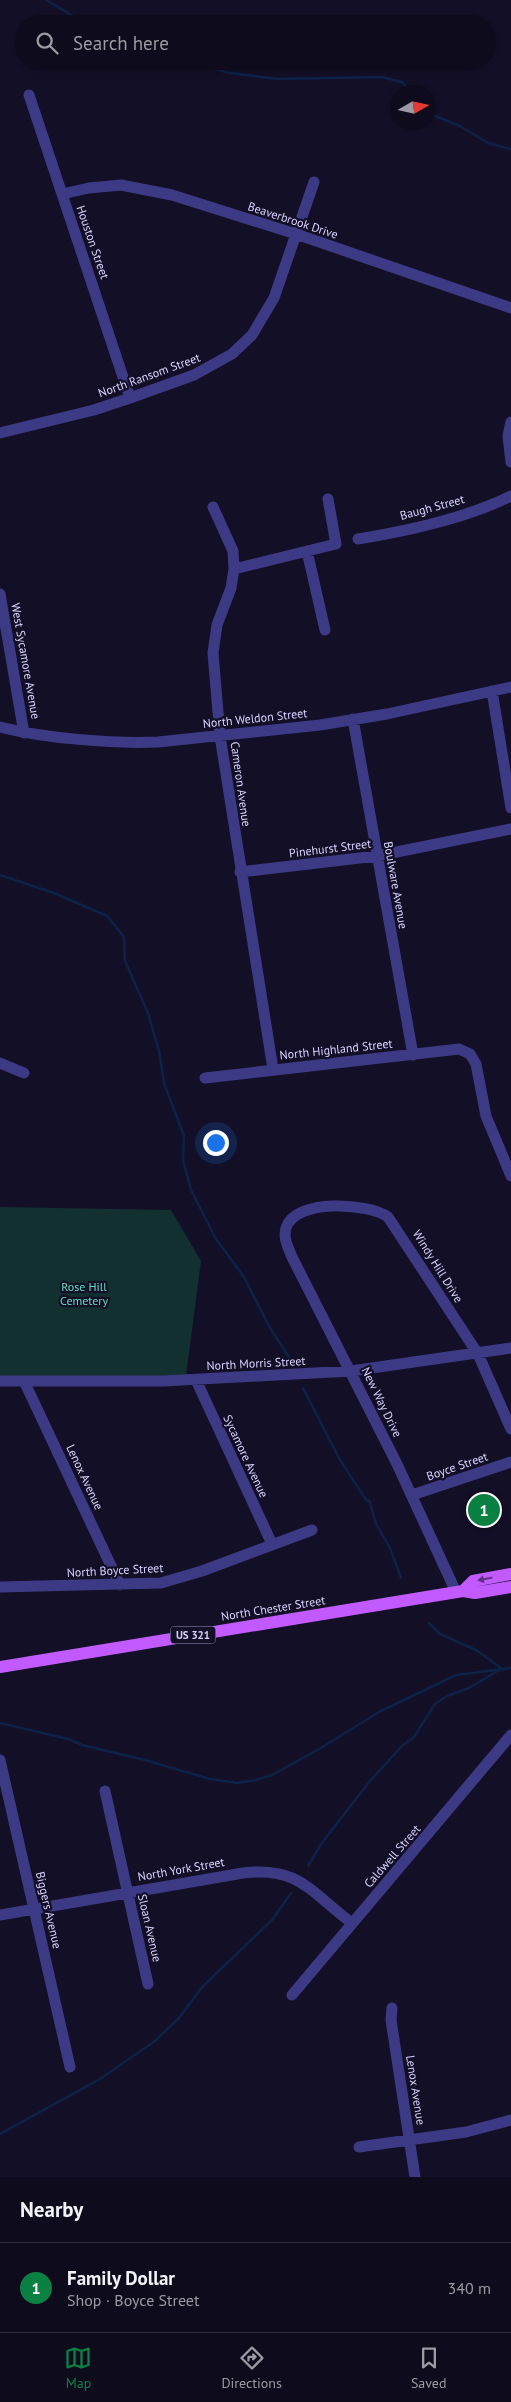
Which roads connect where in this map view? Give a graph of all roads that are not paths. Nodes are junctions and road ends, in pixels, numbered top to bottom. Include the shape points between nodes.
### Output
1 (29, 94) dead end
2 (314, 182) dead end
3 (62, 194) junction
4 (296, 234) junction
5 (511, 308) edge
6 (130, 398) junction
7 (511, 422) edge
8 (0, 433) edge
9 (511, 462) edge
10 (511, 496) edge
11 (328, 499) dead end
12 (213, 507) dead end
13 (358, 539) dead end
14 (307, 551) junction
15 (234, 569) junction
16 (0, 594) edge
17 (325, 630) dead end
18 (511, 687) edge
19 (492, 691) junction
20 (353, 719) junction
21 (0, 727) edge
22 (24, 733) junction
23 (220, 736) junction
24 (511, 808) edge
25 (511, 829) edge
26 (377, 856) junction
27 (240, 872) junction
28 (413, 1054) junction
29 (0, 1063) edge
30 (272, 1069) junction
31 (24, 1073) dead end
32 (205, 1078) dead end
33 (511, 1176) edge
34 (287, 1226) joint
35 (511, 1348) edge
36 (478, 1354) junction
37 (352, 1371) junction
38 (196, 1380) junction
39 (0, 1381) edge
40 (24, 1381) junction
41 (511, 1429) edge
42 (511, 1462) edge
43 (412, 1496) junction
44 (312, 1530) dead end
45 (272, 1544) junction
46 (511, 1574) edge
47 (120, 1584) junction
48 (0, 1587) edge
49 (511, 1587) edge
50 (459, 1591) junction
51 (0, 1667) edge
52 (511, 1735) edge
53 (502, 1746) junction
54 (511, 1754) edge
55 (0, 1760) edge
56 (105, 1791) dead end
57 (128, 1893) junction
58 (34, 1909) junction
59 (0, 1915) edge
60 (352, 1923) junction
61 (148, 1984) dead end
62 (292, 1995) dead end
63 (392, 2008) dead end
64 (70, 2067) dead end
65 (511, 2120) edge
66 (410, 2139) junction
67 (360, 2147) dead end
68 (416, 2177) edge

1 - 3 street, Houston Street
2 - 4 street, North Ransom Street
3 - 4 street, Beaverbrook Drive via 106,186 134,187 172,195
3 - 6 street, Houston Street
4 - 5 street, Beaverbrook Drive
4 - 6 street, North Ransom Street via 274,298 261,323 243,345 220,363
6 - 8 street, North Ransom Street
7 - 9 street via 508,436
10 - 13 street, Baugh Street via 440,520
11 - 14 street via 336,544
12 - 15 street, Cameron Avenue via 233,551
14 - 15 street
14 - 17 street
15 - 23 street, Cameron Avenue via 231,588 217,626 213,654
16 - 22 street, West Sycamore Avenue
18 - 19 street, North Weldon Street
19 - 20 street, North Weldon Street
19 - 24 street
20 - 23 street, North Weldon Street
20 - 26 street, Boulware Avenue
21 - 22 street, North Weldon Street
22 - 23 street, North Weldon Street via 133,743
23 - 27 street, Cameron Avenue
25 - 26 street, Pinehurst Street
26 - 27 street, Pinehurst Street
26 - 28 street, Boulware Avenue
27 - 30 street, Cameron Avenue
28 - 30 street, North Highland Street
28 - 33 street, North Highland Street via 459,1049 470,1054 476,1064 486,1116
29 - 31 street
30 - 32 street, North Highland Street
34 - 36 street, Windy Hill Drive via 294,1217 322,1206 353,1206 388,1217
34 - 37 street, New Way Drive via 285,1238 292,1257
35 - 36 street, North Morris Street
36 - 37 street, North Morris Street
36 - 41 street, Windy Hill Drive
37 - 38 street, North Morris Street
37 - 43 street, New Way Drive
38 - 40 street, North Morris Street
38 - 45 street, Sycamore Avenue
39 - 40 street, North Morris Street
40 - 47 street, Lenox Avenue
42 - 43 street, Boyce Street
43 - 50 street, New Way Drive
44 - 45 street, North Boyce Street
45 - 47 street, North Boyce Street via 175,1580
46 -> 50 main road, North Chester Street / US 321 via 473,1581
47 - 48 street, North Boyce Street
49 - 50 main road, North Chester Street / US 321 via 475,1593
50 - 51 main road, North Chester Street / US 321
52 - 53 street, Caldwell Street
53 - 54 street
53 - 60 street, Caldwell Street
55 - 58 street, Biggers Avenue
56 - 57 street, Sloan Avenue
57 - 58 street, North York Street
57 - 60 street, North York Street via 269,1870 280,1872 308,1887
57 - 61 street, Sloan Avenue
58 - 59 street, North York Street
58 - 64 street, Biggers Avenue
60 - 62 street, Caldwell Street
63 - 66 street, Lenox Avenue via 391,2020
65 - 66 street via 466,2132
66 - 67 street
66 - 68 street, Lenox Avenue

